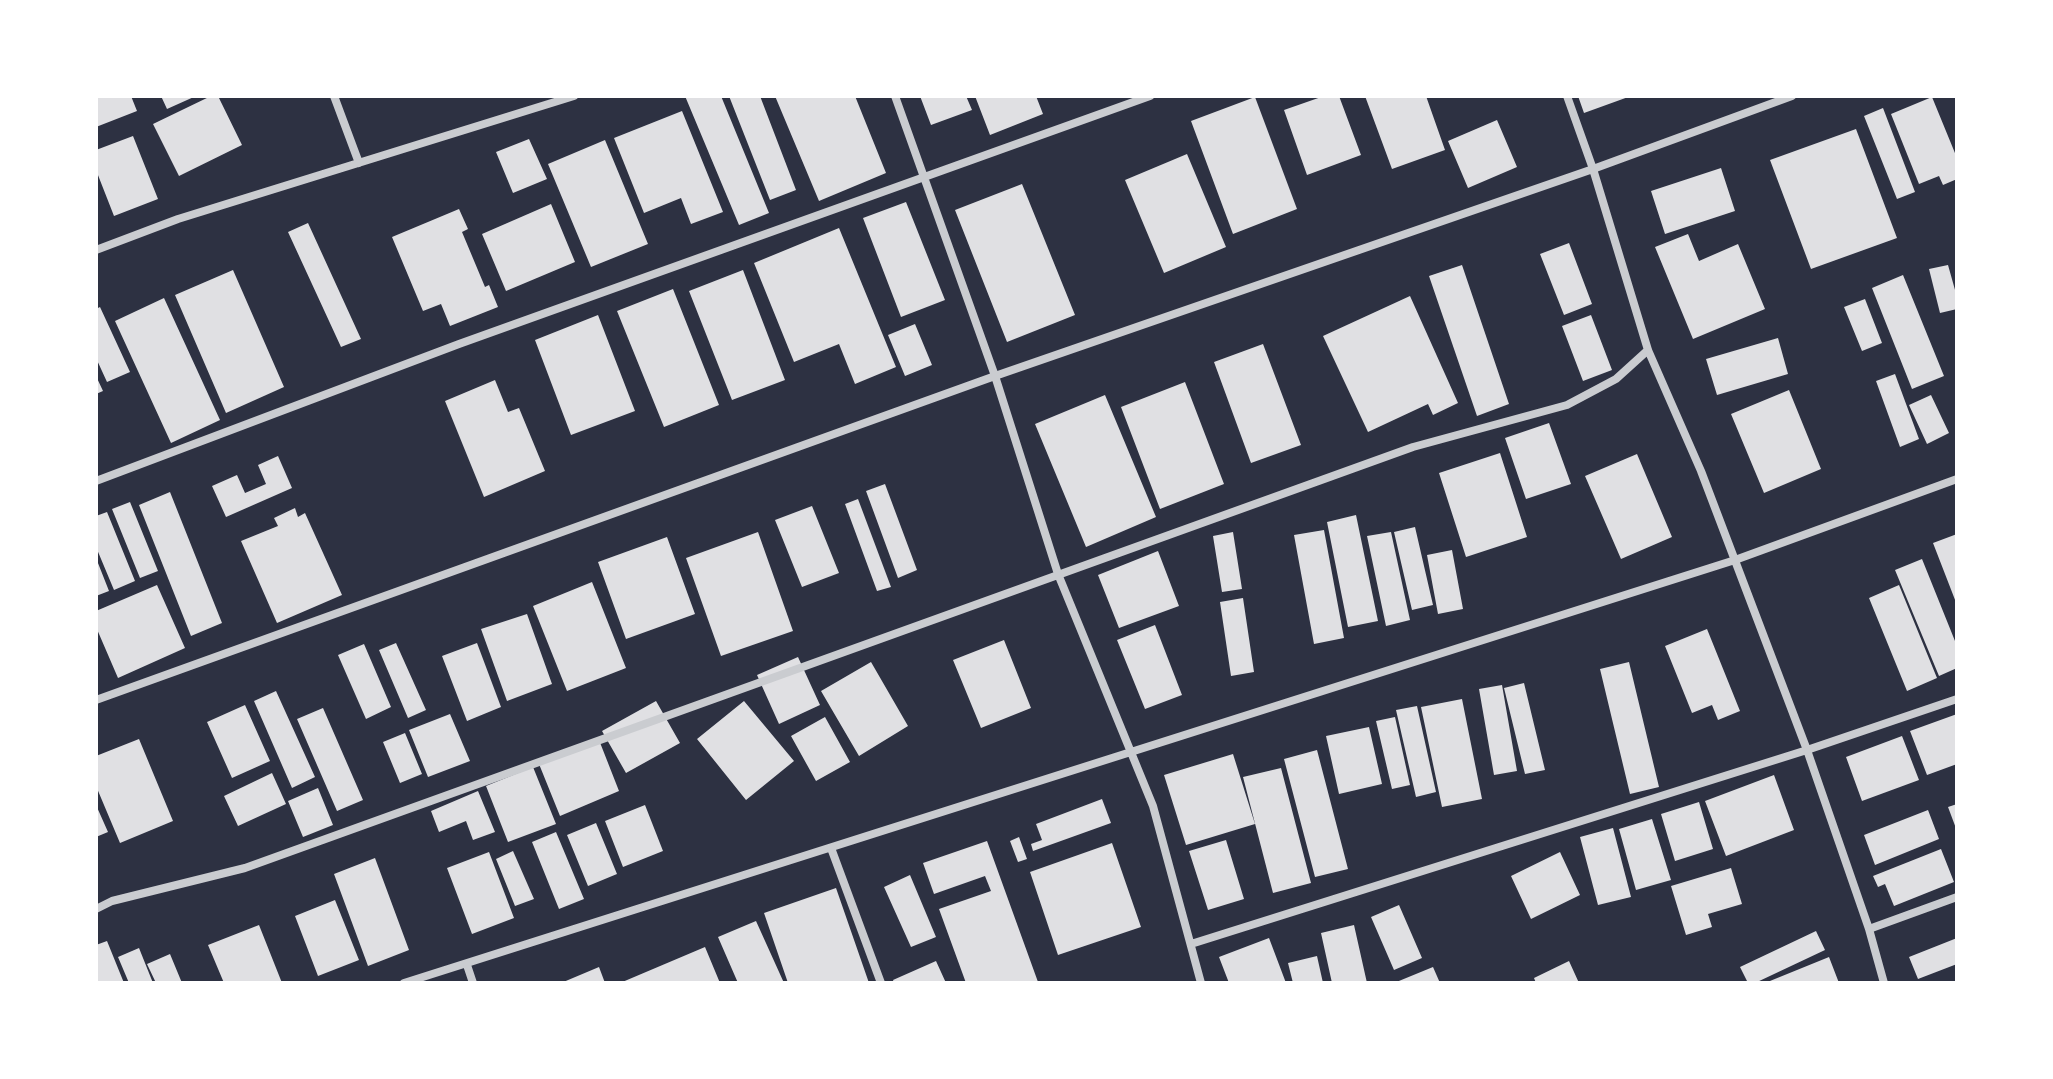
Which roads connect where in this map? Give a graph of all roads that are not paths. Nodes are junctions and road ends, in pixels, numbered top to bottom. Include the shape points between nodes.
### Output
1 (334, 96) edge
2 (574, 96) edge
3 (895, 96) edge
4 (1150, 96) edge
5 (1567, 96) edge
6 (1792, 96) edge
7 (359, 163) junction
8 (1593, 169) junction
9 (926, 178) junction
10 (96, 250) edge
11 (1648, 350) junction
12 (995, 376) junction
13 (1957, 479) edge
14 (96, 481) edge
15 (1735, 560) junction
16 (1058, 574) junction
17 (1957, 699) edge
18 (96, 700) edge
19 (1807, 750) junction
20 (1132, 752) junction
21 (831, 848) junction
22 (1957, 897) edge
23 (96, 909) edge
24 (1869, 929) junction
25 (1191, 944) junction
26 (467, 965) junction
27 (404, 983) edge
28 (473, 983) edge
29 (881, 983) edge
30 (1201, 983) edge
31 (1884, 983) edge

1 - 7 street
2 - 7 street
3 - 9 street
4 - 9 street
5 - 8 street
6 - 8 street
7 - 10 street
8 - 11 street
8 - 12 street
9 - 12 street
9 - 14 street via 459,344
11 - 15 street
11 - 16 street via 1616,379 1567,405 1413,447
12 - 16 street
12 - 18 street
13 - 15 street
15 - 19 street
15 - 20 street
16 - 20 street
16 - 23 street via 245,868
17 - 19 street
19 - 24 street
19 - 25 street
20 - 21 street
20 - 25 street via 1153,806
21 - 26 street
21 - 29 street
22 - 24 street
24 - 31 street
25 - 30 street
26 - 27 street
26 - 28 street

